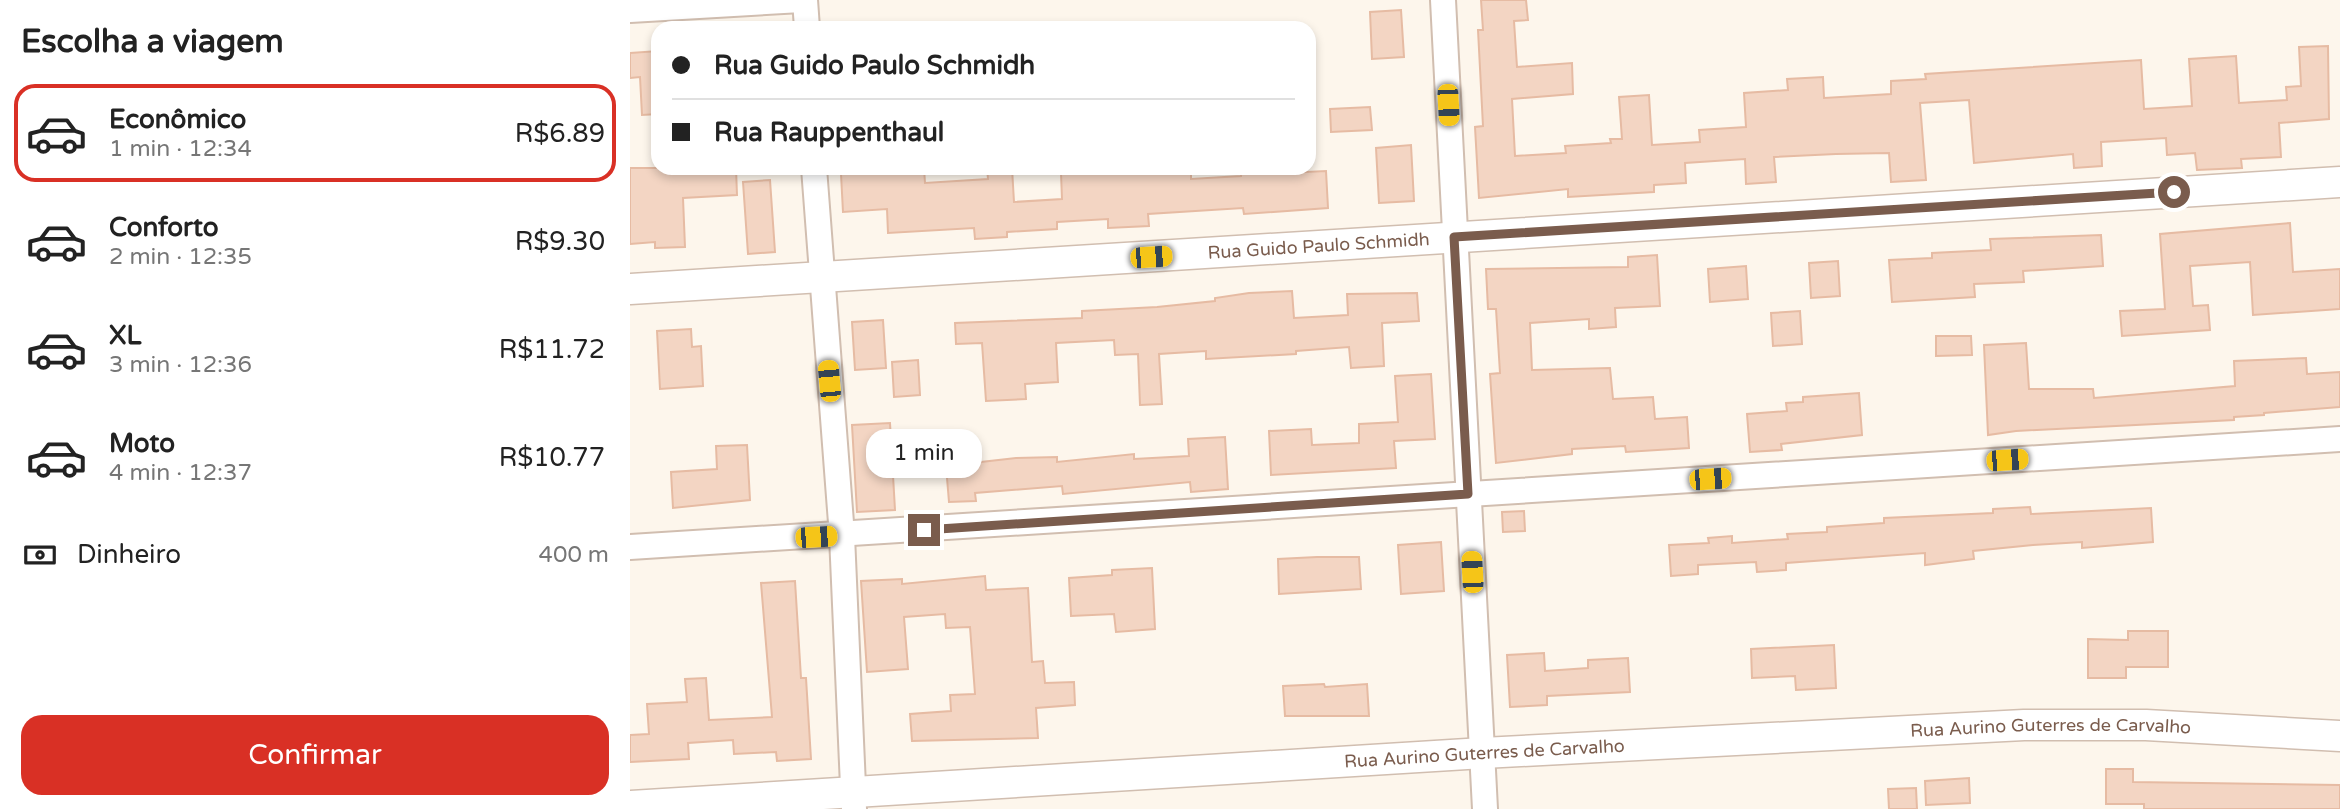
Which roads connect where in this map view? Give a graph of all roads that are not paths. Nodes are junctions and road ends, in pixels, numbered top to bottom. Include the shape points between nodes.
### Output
1 (803, 0) edge
2 (1443, 0) edge
3 (630, 10) edge
4 (806, 21) edge
5 (814, 175) edge
6 (2340, 182) edge
7 (1454, 237) junction
8 (820, 278) junction
9 (630, 289) edge
10 (2340, 439) edge
11 (1468, 494) junction
12 (842, 536) junction
13 (630, 547) edge
14 (2340, 736) edge
15 (1483, 753) junction
16 (853, 801) edge
17 (630, 806) edge
18 (1485, 809) edge

1 - 3 street
1 - 4 street
2 - 7 street
5 - 8 street
6 - 7 street, Rua Guido Paulo Schmidh
7 - 8 street, Rua Guido Paulo Schmidh
7 - 11 street
8 - 9 street, Rua Guido Paulo Schmidh
8 - 12 street
10 - 11 street
11 - 12 street
11 - 15 street
12 - 13 street
12 - 16 street
14 - 15 street, Rua Aurino Guterres de Carvalho via 2146,725 2024,725
15 - 16 street, Rua Aurino Guterres de Carvalho
15 - 18 street
16 - 17 street, Rua Aurino Guterres de Carvalho

